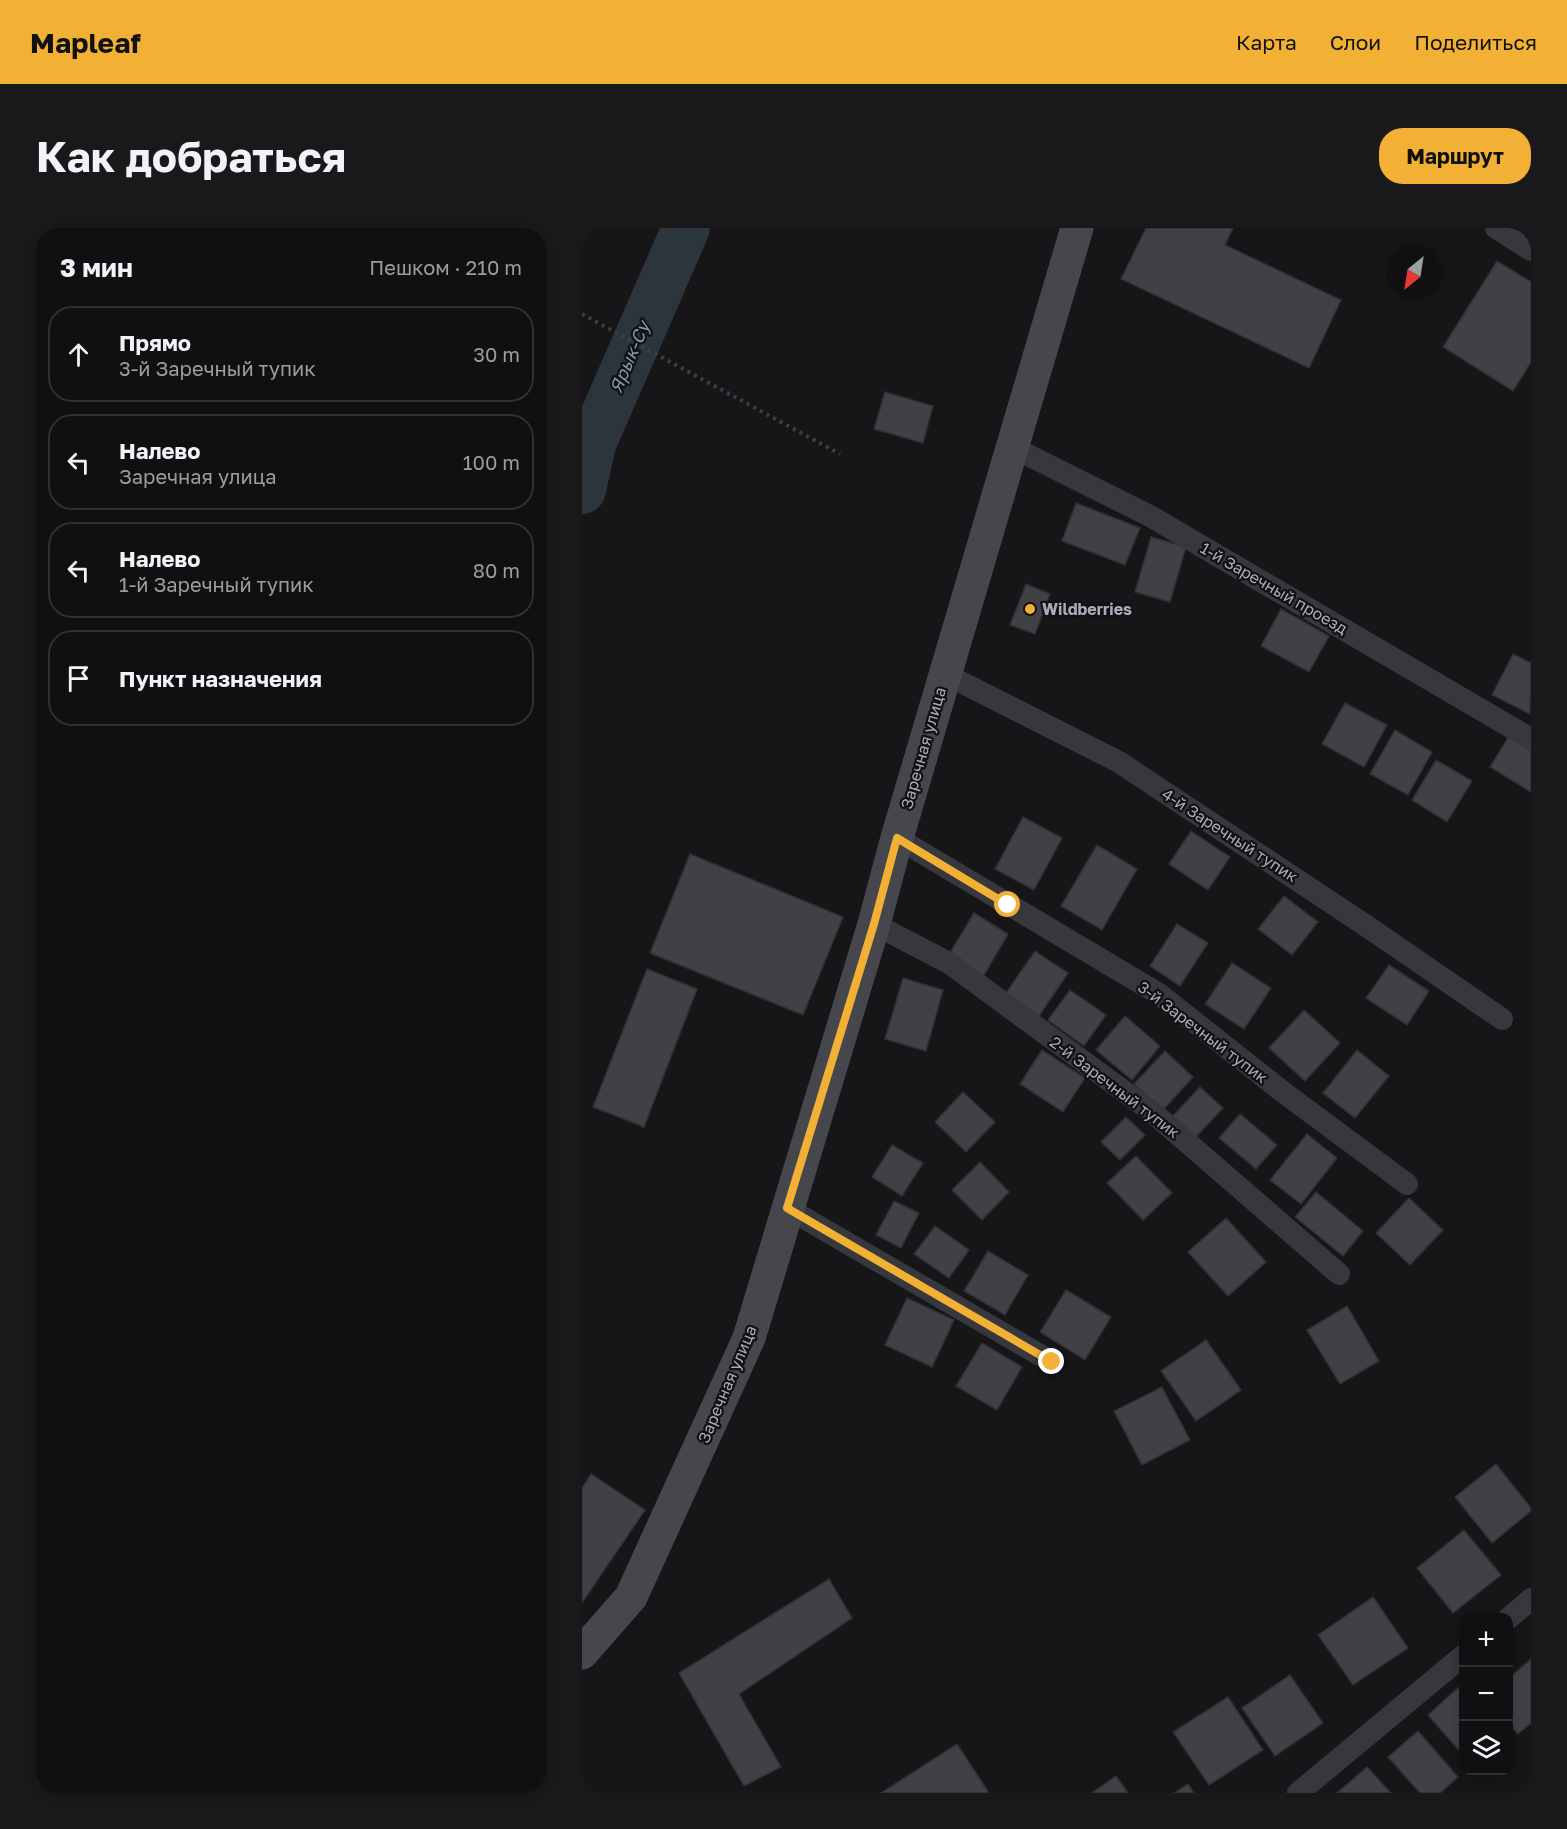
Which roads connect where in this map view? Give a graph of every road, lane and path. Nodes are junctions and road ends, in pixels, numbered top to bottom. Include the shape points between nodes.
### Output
1 (1077, 228) edge
2 (1496, 228) edge
3 (1531, 250) edge
4 (582, 314) edge
5 (1012, 447) junction
6 (840, 454) dead end
7 (945, 674) junction
8 (1531, 739) edge
9 (897, 838) junction
10 (874, 924) junction
11 (1502, 1019) dead end
12 (1407, 1184) dead end
13 (787, 1208) junction
14 (1339, 1274) dead end
15 (1052, 1362) dead end
16 (1530, 1603) edge
17 (1513, 1615) edge
18 (582, 1653) edge
19 (1459, 1659) edge
20 (1298, 1793) edge

1 - 5 main road, Заречная улица
2 - 3 street
4 - 6 path
5 - 7 main road, Заречная улица
5 - 8 street, 1-й Заречный проезд via 1150,516
7 - 9 main road, Заречная улица
7 - 11 street, 4-й Заречный тупик via 1119,762
9 - 10 main road, Заречная улица
9 - 12 street, 3-й Заречный тупик via 1159,994
10 - 13 main road, Заречная улица
10 - 14 street, 2-й Заречный тупик via 949,963 1151,1111
13 - 15 street
13 - 18 main road, Заречная улица via 749,1338 636,1586
16 - 17 street
19 - 20 street

